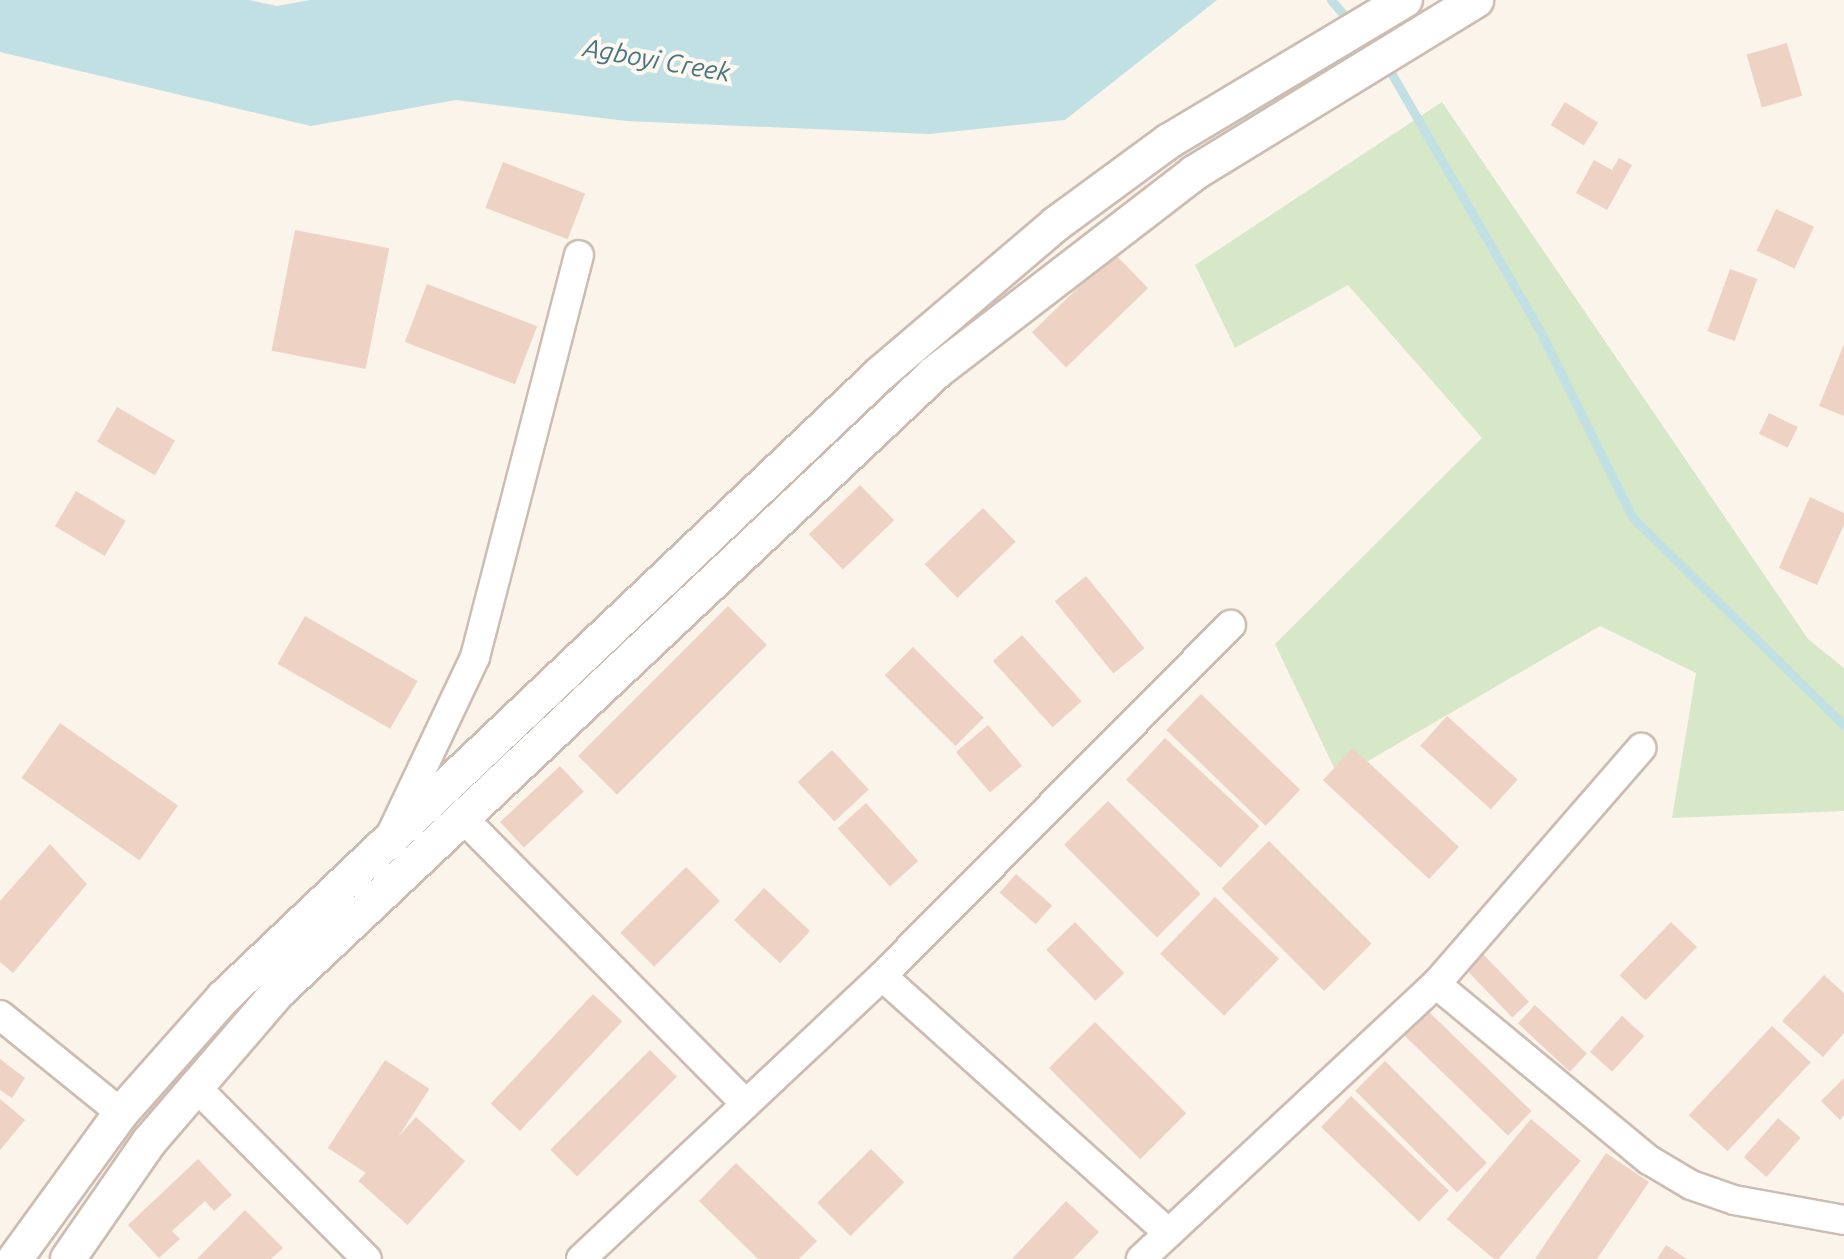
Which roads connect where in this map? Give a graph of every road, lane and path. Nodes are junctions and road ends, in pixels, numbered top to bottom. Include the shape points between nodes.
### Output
1 (1405, 0) edge
2 (1476, 0) edge
3 (579, 255) dead end
4 (1231, 625) dead end
5 (1641, 748) dead end
6 (461, 816) junction
7 (391, 834) junction
8 (882, 976) junction
9 (1436, 984) junction
10 (0, 1015) edge
11 (194, 1085) junction
12 (746, 1104) junction
13 (121, 1113) junction
14 (1844, 1220) edge
15 (1168, 1233) junction
16 (15, 1259) edge
17 (68, 1259) edge
18 (367, 1259) edge
19 (581, 1259) edge
20 (1141, 1259) edge

1 - 7 street via 1169,141 1056,224 881,373
2 - 6 street via 1194,173 936,372
3 - 7 street via 475,657
4 - 8 street
5 - 9 street
6 - 11 street via 279,991
6 - 12 street
7 - 13 street via 224,997
8 - 12 street
8 - 15 street
9 - 14 street via 1649,1160 1691,1185 1734,1200
9 - 15 street
10 - 13 street
11 - 17 street
11 - 18 street
12 - 19 street
13 - 16 street
15 - 20 street

